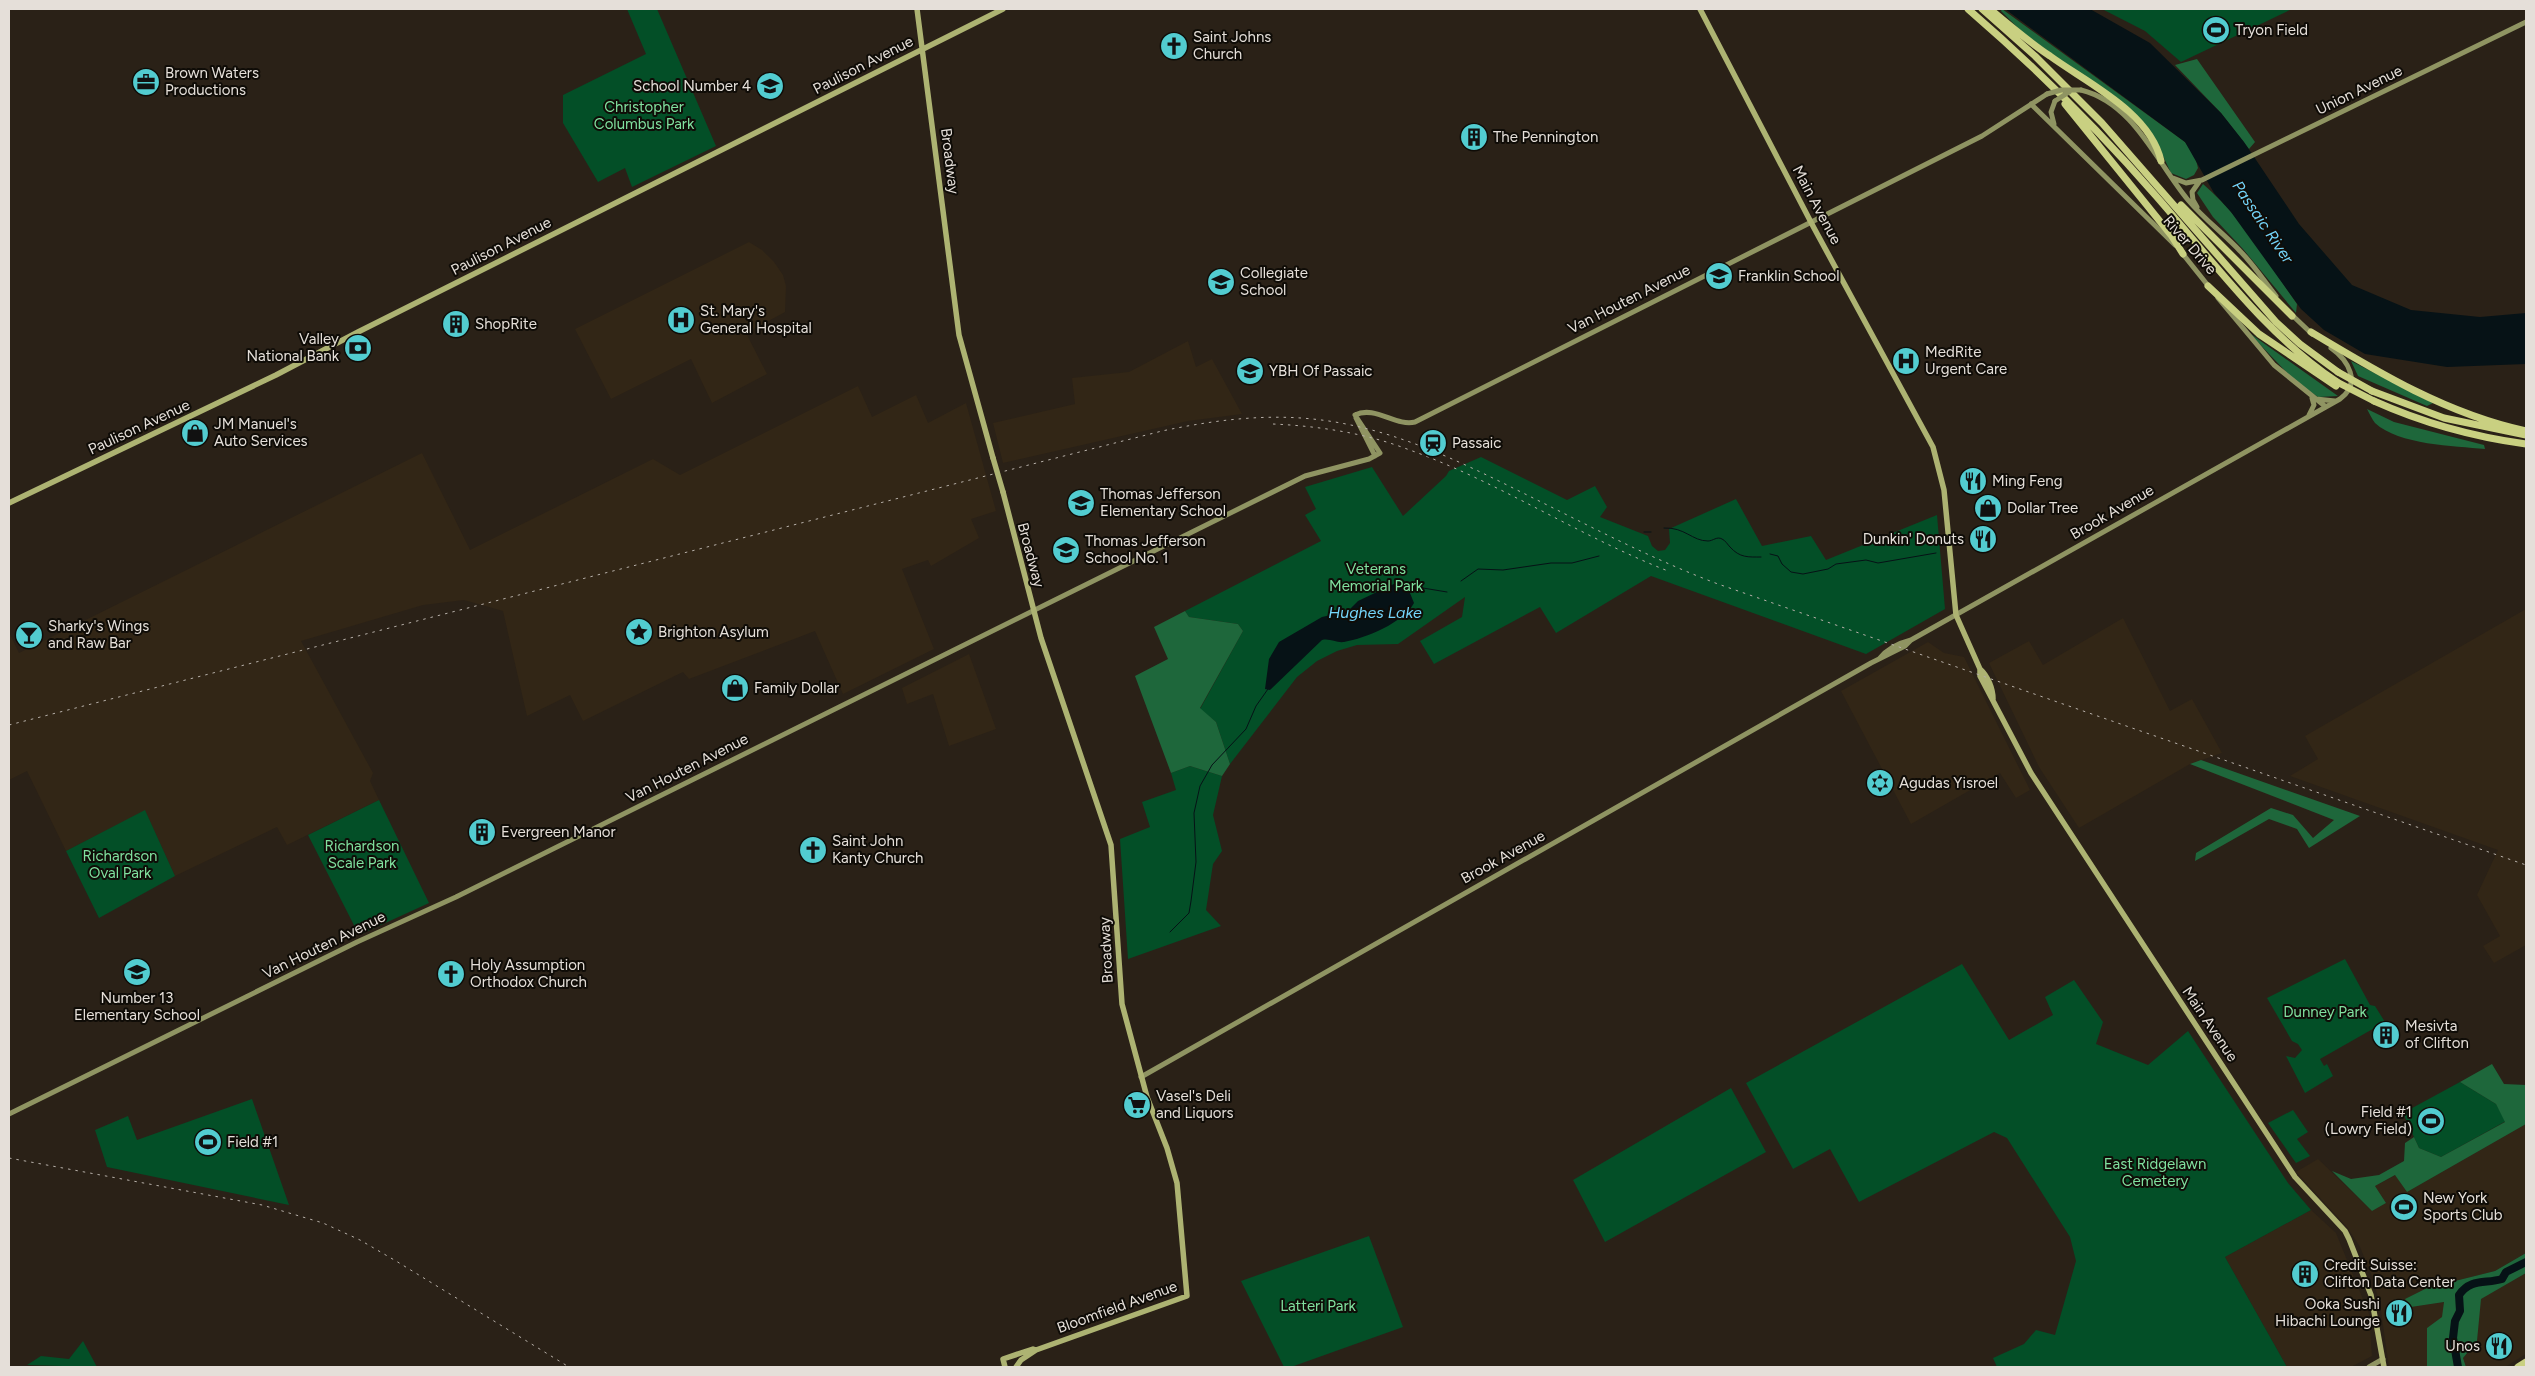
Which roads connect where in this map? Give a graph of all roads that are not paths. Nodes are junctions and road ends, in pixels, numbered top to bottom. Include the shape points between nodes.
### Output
1 (917, 9) edge
2 (1004, 9) edge
3 (1700, 9) edge
4 (1968, 9) edge
5 (1982, 9) edge
6 (1990, 9) edge
7 (2526, 22) edge
8 (922, 49) junction
9 (2040, 73) junction
10 (2082, 90) junction
11 (2031, 104) junction
12 (2057, 129) junction
13 (2161, 161) junction
14 (2170, 176) junction
15 (2202, 180) junction
16 (2155, 181) junction
17 (2208, 221) junction
18 (1811, 222) junction
19 (2183, 254) junction
20 (2208, 286) junction
21 (2292, 316) junction
22 (2310, 332) junction
23 (2336, 384) junction
24 (2310, 396) junction
25 (2340, 399) junction
26 (2326, 407) junction
27 (2308, 415) junction
28 (2526, 431) edge
29 (2526, 435) edge
30 (2526, 444) edge
31 (9, 503) edge
32 (1034, 612) junction
33 (1956, 615) junction
34 (1141, 1077) junction
35 (1148, 1101) joint
36 (9, 1114) edge
37 (1036, 1350) junction
38 (2383, 1359) junction
39 (2526, 1362) edge
40 (1005, 1367) edge
41 (1016, 1367) edge
42 (2369, 1367) edge
43 (2384, 1367) edge
44 (2518, 1367) edge

1 - 8 main road, Broadway
2 - 8 main road, Paulison Avenue
3 - 18 main road, Main Avenue
4 - 9 highway
5 - 16 highway via 2080,100
6 - 13 highway via 2039,49 2116,101 2146,132
7 - 15 main road, Union Avenue
8 - 31 main road, Paulison Avenue via 276,375
8 - 32 main road, Broadway, bridge via 958,335
9 - 19 highway
9 - 23 highway via 2128,164 2270,328
10 - 11 main road, Van Houten Avenue, bridge via 2047,94
10 - 12 main road, bridge via 2065,93 2055,101 2051,112
10 - 13 main road via 2100,96 2118,110
11 - 12 main road, River Drive
11 - 18 main road, Van Houten Avenue via 1982,136
12 - 19 main road, River Drive
13 - 14 main road
14 - 15 main road via 2186,183
14 - 17 main road
15 - 17 main road via 2193,188 2192,196
16 - 21 highway
16 - 29 highway, bridge via 2276,322 2338,372 2372,391 2444,418
17 - 21 main road via 2246,257
18 - 32 main road, Van Houten Avenue via 1411,423 1367,412 1355,415 1377,454 1305,476
18 - 33 main road, Main Avenue via 1934,450 1944,490
19 - 20 main road, River Drive
20 - 23 highway via 2266,340
20 - 24 main road, River Drive via 2265,356
21 - 22 main road
22 - 25 main road via 2343,357 2351,372 2351,383
22 - 28 highway via 2384,376 2439,402 2486,421
23 - 30 highway, bridge via 2413,417 2457,431
24 - 25 main road via 2325,401
24 - 26 main road, River Drive
24 - 27 main road via 2314,405
25 - 26 main road, Brook Avenue
26 - 27 main road, Brook Avenue
27 - 33 main road, Brook Avenue
32 - 34 main road, Broadway via 1111,844 1122,1004
32 - 36 main road, Van Houten Avenue
33 - 34 main road, Brook Avenue via 1883,653 1878,659
33 - 38 main road, Main Avenue via 2026,766 2296,1177 2345,1231 2371,1295
34 - 35 main road, Broadway
35 - 37 main road, Bloomfield Avenue via 1178,1183 1187,1296
37 - 40 main road, Bloomfield Avenue via 1003,1359
37 - 41 main road, Bloomfield Avenue
38 - 42 main road
38 - 43 main road, Main Avenue
39 - 44 highway

